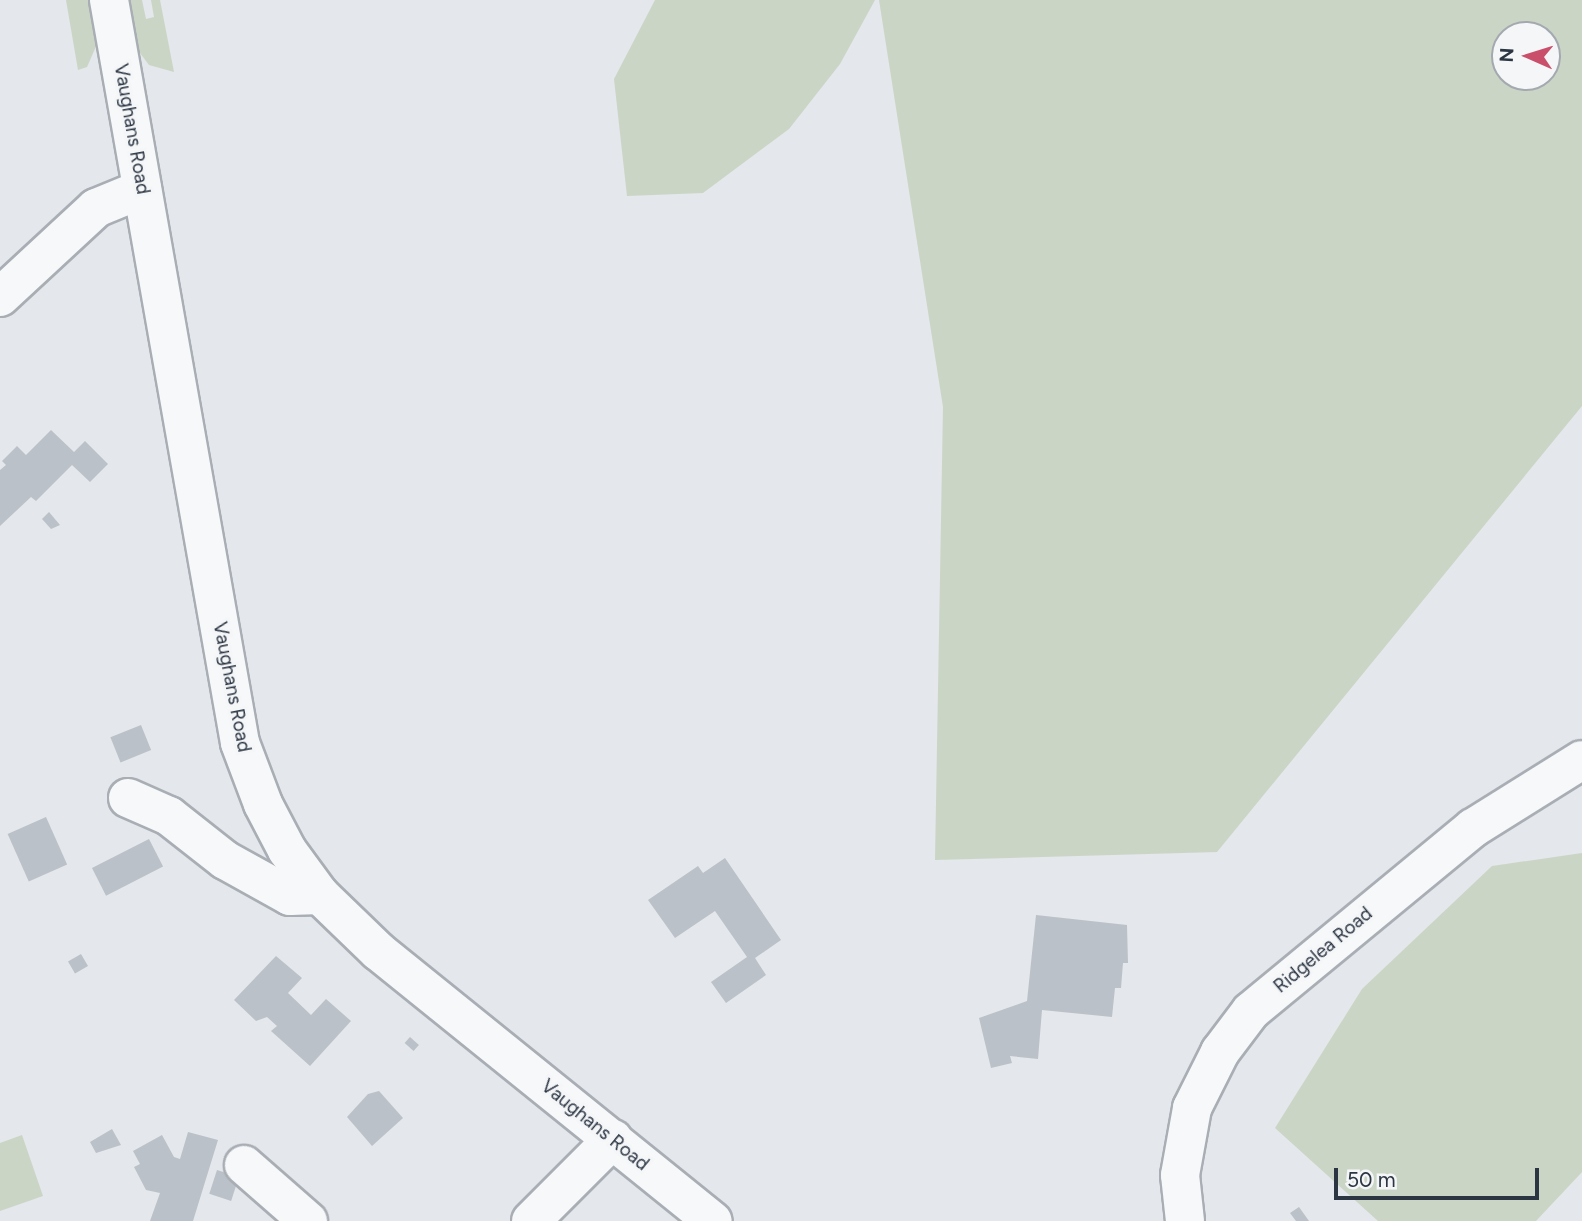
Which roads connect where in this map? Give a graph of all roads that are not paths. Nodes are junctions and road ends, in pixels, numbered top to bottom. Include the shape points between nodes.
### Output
1 (112, 16) edge
2 (139, 172) junction
3 (0, 297) edge
4 (1582, 760) edge
5 (128, 798) dead end
6 (320, 895) junction
7 (613, 1139) junction
8 (244, 1165) dead end
9 (308, 1221) edge
10 (531, 1221) edge
11 (713, 1221) edge
12 (1185, 1221) edge

1 - 2 street, Vaughans Road
2 - 3 street
2 - 6 street, Vaughans Road via 240,743 287,850
4 - 12 street, Ridgelea Road via 1472,828 1251,1011 1220,1052 1192,1108 1180,1175
5 - 6 street via 169,816 225,860 290,896
6 - 7 street, Vaughans Road via 378,951
7 - 10 street
7 - 11 street, Vaughans Road
8 - 9 street

